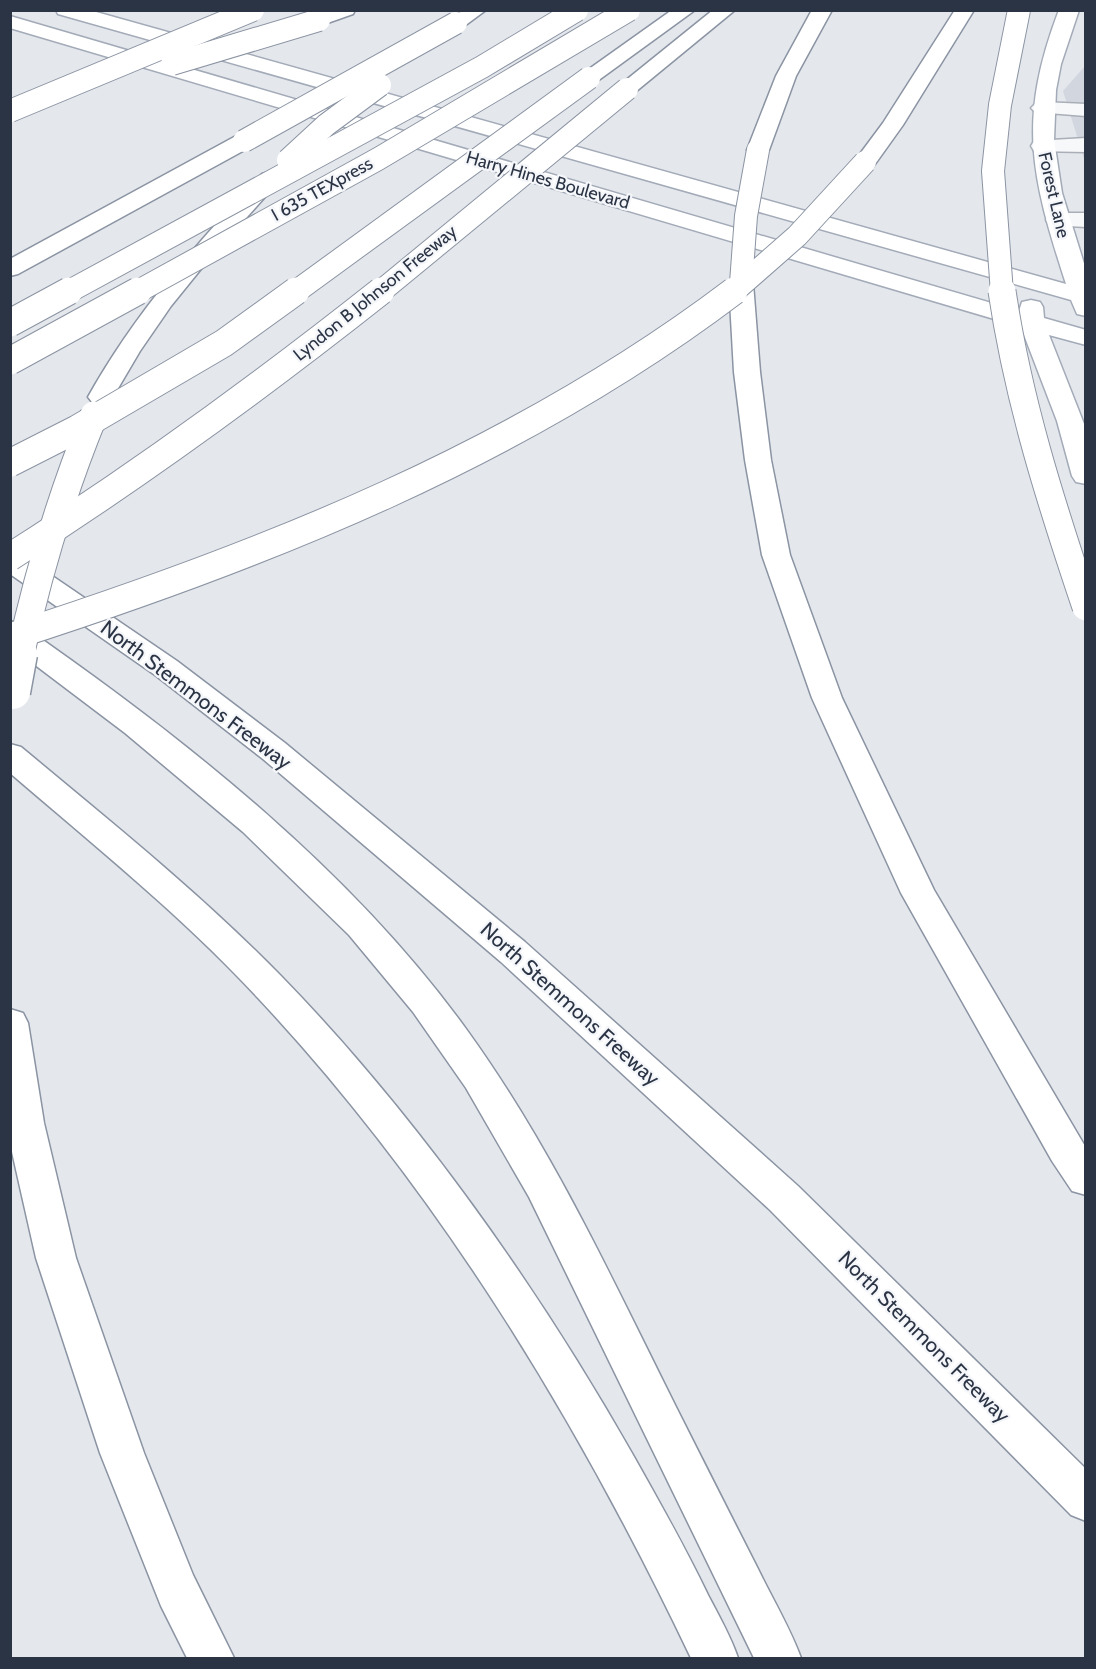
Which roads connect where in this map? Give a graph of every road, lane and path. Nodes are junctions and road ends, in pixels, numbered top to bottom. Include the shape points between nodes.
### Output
1 (65, 10) edge
2 (253, 10) edge
3 (346, 10) edge
4 (477, 10) edge
5 (577, 10) edge
6 (629, 10) edge
7 (686, 10) edge
8 (726, 10) edge
9 (822, 10) edge
10 (965, 10) edge
11 (1019, 10) edge
12 (1069, 10) edge
13 (19, 19) edge
14 (456, 23) junction
15 (1042, 108) junction
16 (10, 110) edge
17 (1086, 110) edge
18 (1086, 145) edge
19 (1042, 146) junction
20 (1058, 220) junction
21 (1086, 220) edge
22 (10, 269) edge
23 (1030, 281) junction
24 (1084, 301) edge
25 (1032, 322) junction
26 (10, 323) edge
27 (1086, 338) edge
28 (10, 361) edge
29 (10, 463) edge
30 (1086, 476) edge
31 (10, 559) edge
32 (1086, 606) edge
33 (10, 631) edge
34 (10, 638) edge
35 (12, 700) edge
36 (10, 755) edge
37 (10, 1023) edge
38 (1086, 1179) edge
39 (1086, 1500) edge
40 (211, 1659) edge
41 (715, 1659) edge
42 (778, 1659) edge

1 - 23 main road, Harry Hines Boulevard
2 - 16 main road, bridge
3 - 16 main road, bridge
4 - 14 main road
5 - 26 main road, I 635 TEXpress, bridge via 472,73
6 - 28 main road, I 635 TEXpress, bridge via 378,159
7 - 29 main road, bridge via 224,343 77,429
8 - 31 main road, Lyndon B Johnson Freeway, bridge via 251,392
9 - 38 main road, bridge via 786,76 758,150 742,243 747,372 776,555 827,698 918,893 1065,1150
10 - 34 main road, bridge via 892,125 836,196 771,260 662,343 502,438 409,484 277,543
11 - 32 main road, bridge via 1003,78 993,165 998,259 1011,348 1029,430
12 - 15 main road, Forest Lane via 1046,76
13 - 25 main road, Harry Hines Boulevard
14 - 22 main road, bridge
14 - 35 main road, bridge via 420,58 326,125 286,162 164,298 131,345 101,397 57,507 28,611
15 - 17 lane
15 - 19 main road, Forest Lane
18 - 19 lane
19 - 20 main road, Forest Lane
20 - 21 lane
20 - 24 main road, Forest Lane
23 - 24 main road, Harry Hines Boulevard
23 - 25 main road
25 - 27 main road, Harry Hines Boulevard
25 - 30 main road via 1070,421
31 - 39 main road, North Stemmons Freeway via 166,668 265,744 513,952 784,1198
33 - 42 main road via 114,707 278,842 351,914 426,1001 482,1080 534,1169
36 - 41 main road via 186,906 255,972 321,1043 388,1125 450,1205 562,1374 656,1539
37 - 40 main road via 25,1123 56,1258 122,1453 177,1590

